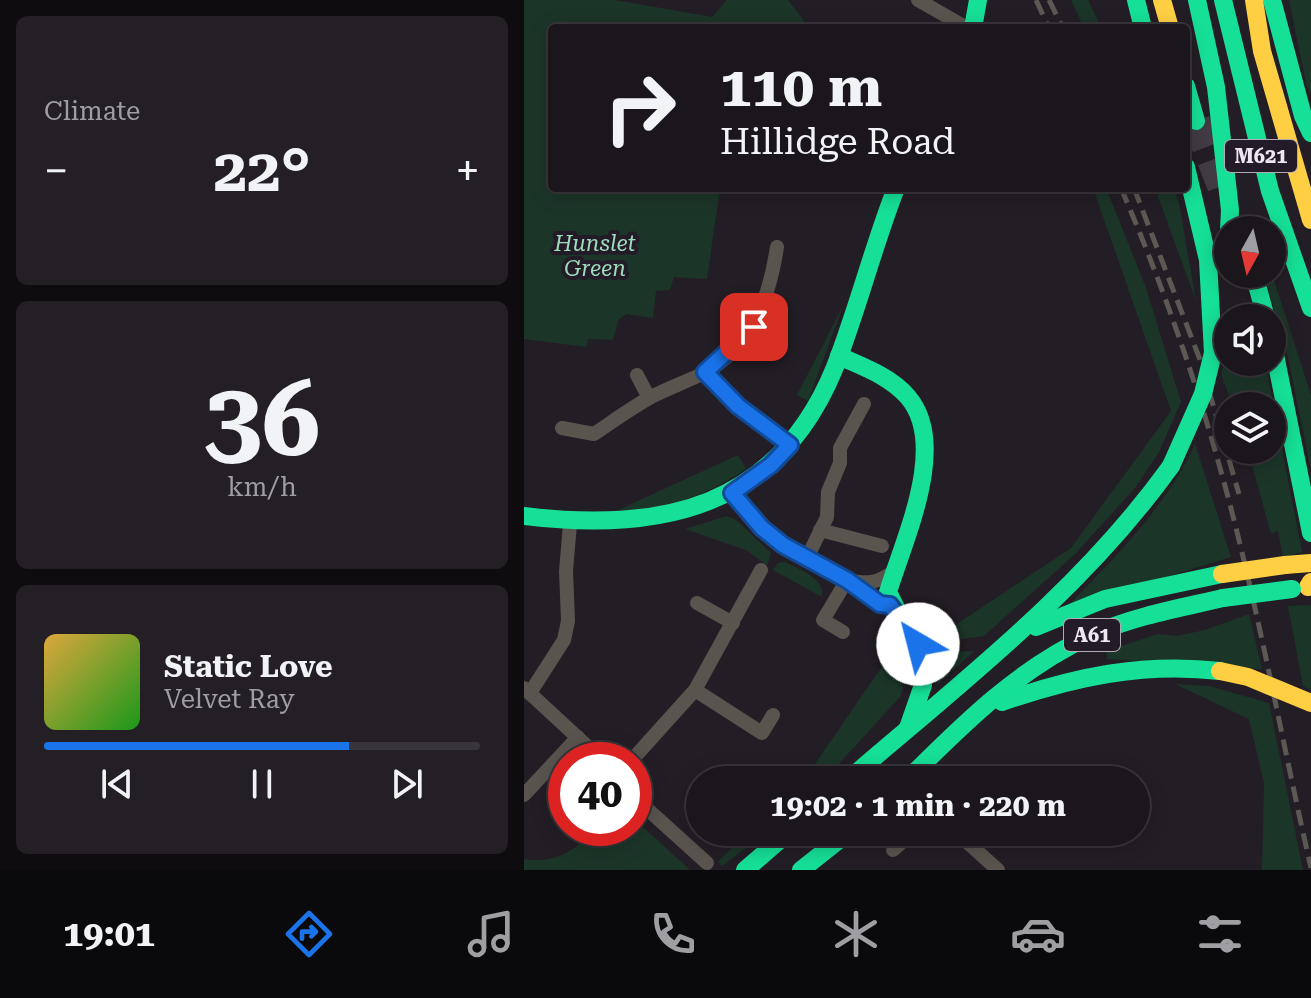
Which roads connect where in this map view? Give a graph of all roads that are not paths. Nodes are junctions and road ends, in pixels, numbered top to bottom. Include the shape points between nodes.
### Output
1 (918, 0) edge
2 (978, 0) edge
3 (1136, 0) edge
4 (1162, 0) edge
5 (1197, 0) edge
6 (1223, 0) edge
7 (1254, 0) edge
8 (1272, 0) edge
9 (963, 24) edge
10 (971, 24) edge
11 (1142, 24) edge
12 (1169, 24) edge
13 (1190, 100) edge
14 (1196, 121) tunnel mouth
15 (1311, 133) edge
16 (1190, 184) edge
17 (895, 192) edge
18 (1230, 216) edge
19 (1311, 220) edge
20 (777, 247) dead end
21 (1225, 288) edge
22 (1311, 308) edge
23 (1213, 353) junction
24 (839, 356) junction
25 (705, 372) junction
26 (637, 375) dead end
27 (1279, 376) edge
28 (649, 398) junction
29 (864, 404) dead end
30 (562, 428) dead end
31 (790, 445) junction
32 (732, 493) junction
33 (524, 516) edge
34 (570, 524) junction
35 (820, 530) junction
36 (1311, 533) edge
37 (882, 546) dead end
38 (807, 558) junction
39 (1311, 563) edge
40 (761, 570) dead end
41 (894, 571) junction
42 (847, 580) junction
43 (1306, 586) edge
44 (697, 603) dead end
45 (890, 605) junction
46 (733, 623) junction
47 (843, 632) dead end
48 (1013, 637) junction
49 (695, 690) junction
50 (527, 691) edge
51 (1311, 703) edge
52 (978, 711) junction
53 (773, 715) dead end
54 (908, 728) junction
55 (578, 737) junction
56 (583, 742) edge
57 (648, 742) edge
58 (864, 766) edge
59 (921, 766) edge
60 (528, 800) edge
61 (652, 813) edge
62 (773, 846) edge
63 (832, 846) edge
64 (897, 846) edge
65 (971, 846) edge
66 (893, 850) dead end
67 (707, 863) dead end
68 (803, 869) edge
69 (745, 870) edge
70 (998, 870) edge

1 - 9 street
2 - 10 main road
3 - 11 main road
4 - 12 main road
5 - 18 main road via 1216,87
6 - 22 main road, M621 via 1270,191
7 - 19 main road, M621 via 1262,51
8 - 15 main road
13 - 14 main road
16 - 23 main road, A61 via 1208,260
17 - 24 main road
20 - 25 street via 773,277 754,327
21 - 23 main road
23 - 48 main road, A61, bridge via 1203,394 1171,466 1129,523
24 - 31 main road via 823,395
24 - 41 main road via 901,387 925,426 925,460
25 - 28 street
25 - 31 street via 738,406
26 - 28 street
27 - 36 main road
28 - 30 street via 594,434
29 - 35 street via 840,448
31 - 32 main road
32 - 34 main road via 655,520
32 - 38 street via 762,528
33 - 34 main road
34 - 50 street via 564,640
35 - 37 street
35 - 38 street
38 - 42 street
39 - 48 main road, A61, bridge via 1222,574 1105,599
40 - 46 street
41 - 42 street via 867,584
41 - 45 main road
42 - 45 street via 857,591
42 - 47 street via 823,620
43 - 52 main road, A61, bridge via 1165,611 1094,634 1028,671
44 - 46 street
45 - 54 main road via 918,644 924,662 923,686
46 - 49 street
48 - 54 main road, A61
49 - 53 street via 762,733
49 - 57 street
50 - 55 street
51 - 52 main road, bridge via 1248,677 1158,665 1075,678
52 - 59 main road, A61
54 - 58 main road, A61
55 - 56 street
55 - 60 street
61 - 67 street
62 - 69 main road
63 - 68 main road
64 - 66 street
65 - 70 street

